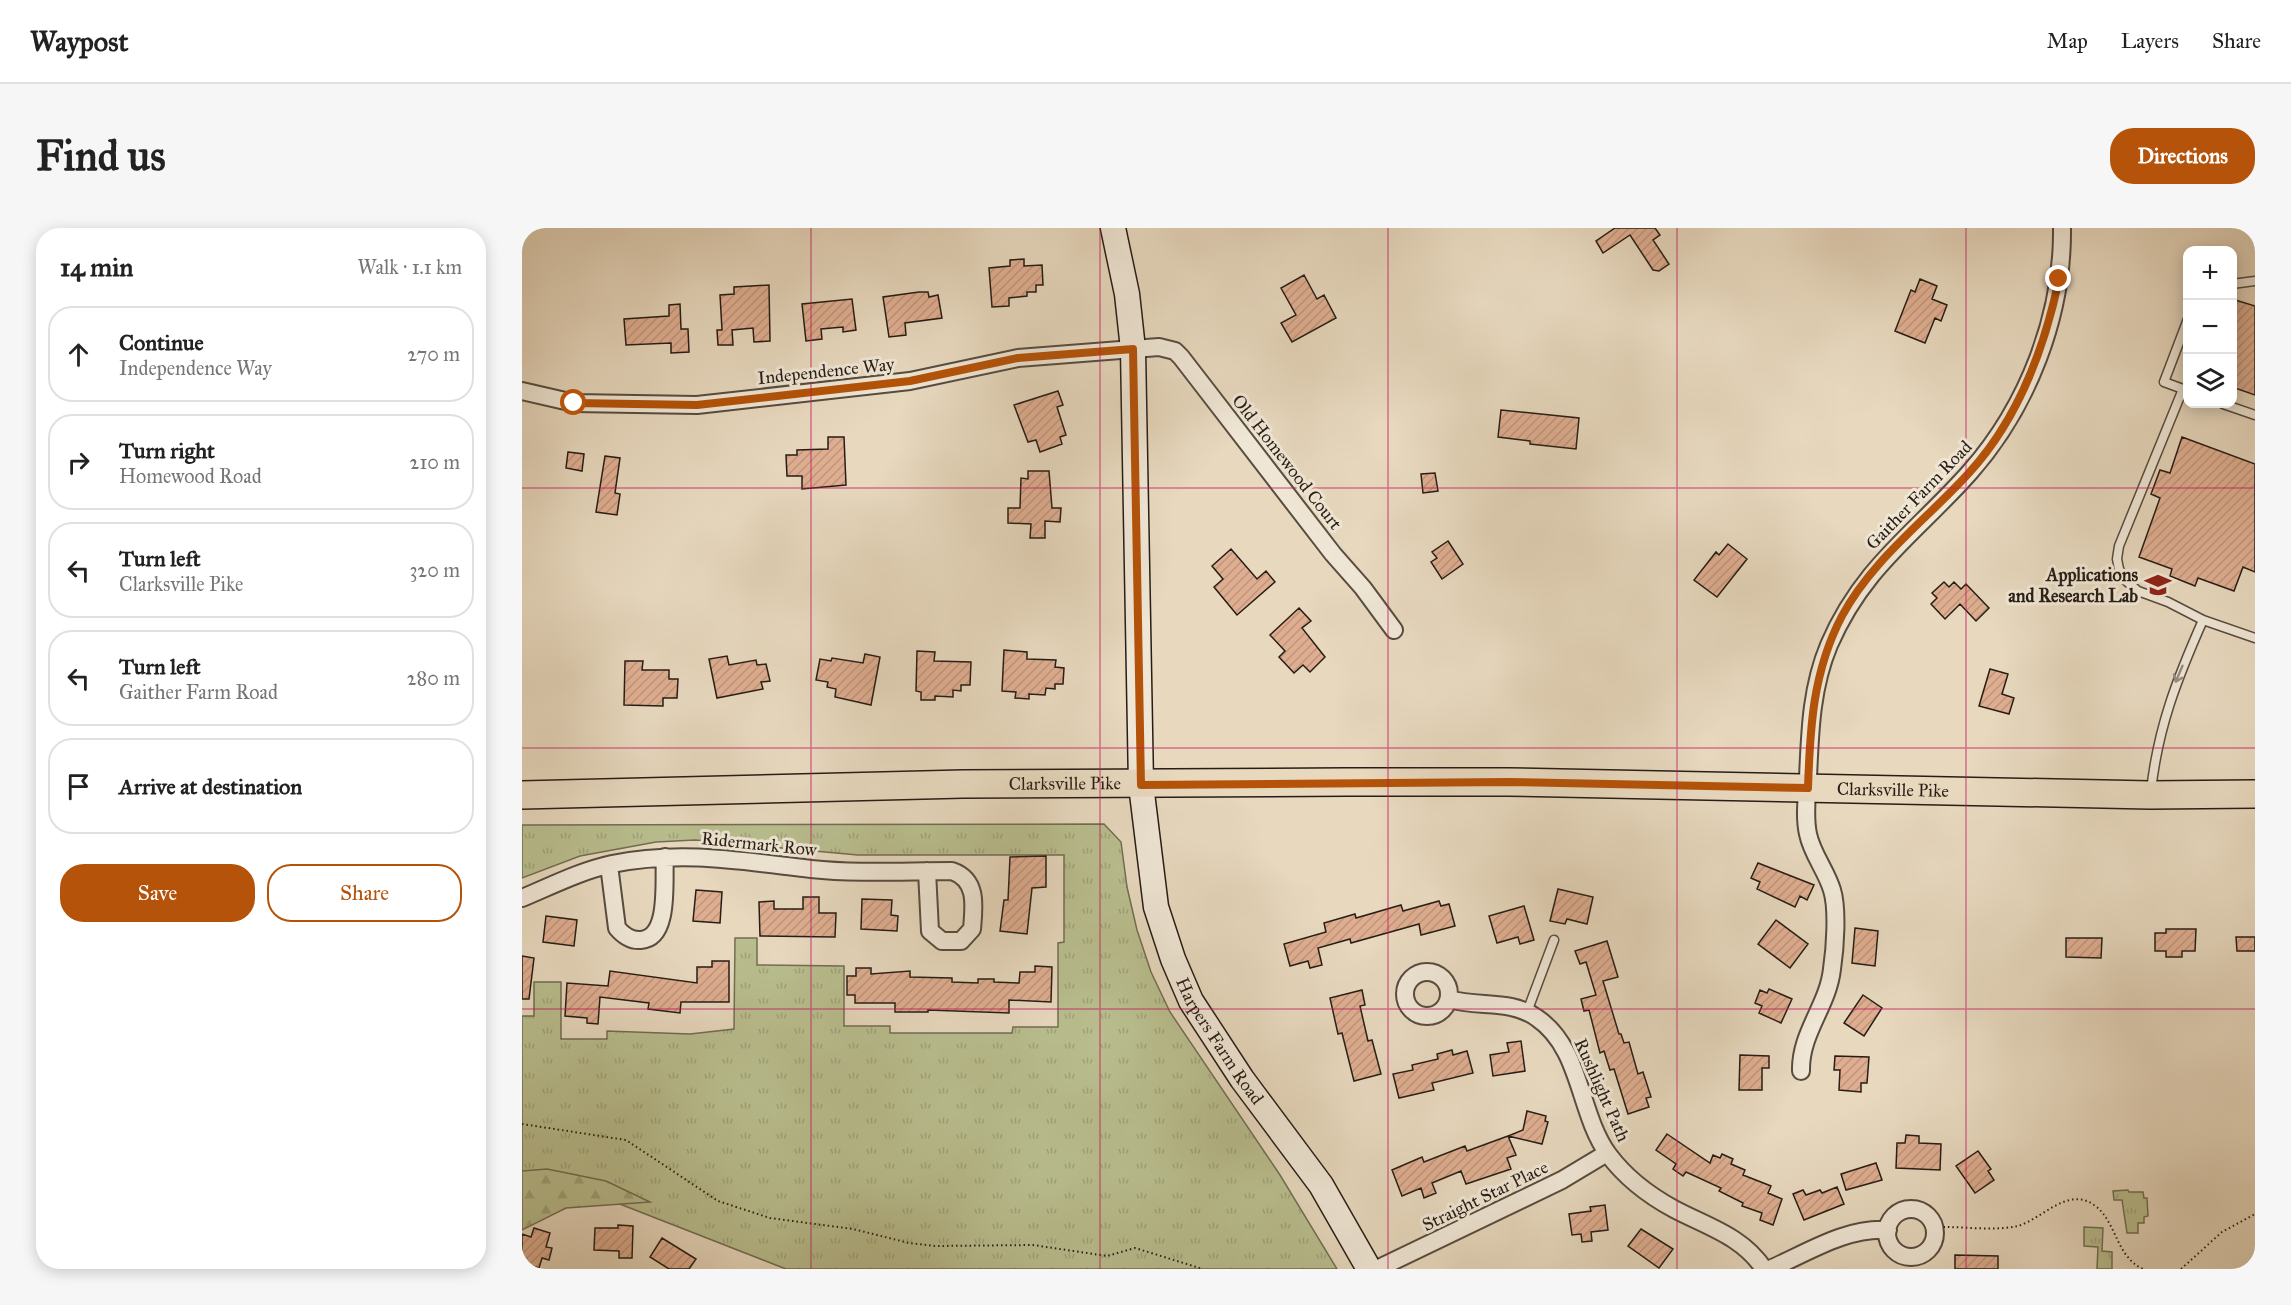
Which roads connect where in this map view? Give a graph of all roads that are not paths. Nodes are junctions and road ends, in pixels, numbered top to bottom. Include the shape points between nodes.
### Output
1 (1113, 228) edge
2 (2062, 228) edge
3 (2255, 281) edge
4 (2237, 283) edge
5 (2183, 330) edge
6 (1133, 349) junction
7 (2183, 389) edge
8 (522, 391) edge
9 (2183, 395) edge
10 (2235, 408) edge
11 (2255, 415) edge
12 (2203, 620) junction
13 (1394, 630) dead end
14 (2255, 638) edge
15 (1141, 785) junction
16 (1808, 788) junction
17 (2255, 794) edge
18 (522, 795) edge
19 (2150, 795) junction
20 (665, 857) junction
21 (609, 865) junction
22 (927, 871) dead end
23 (522, 897) edge
24 (1554, 940) dead end
25 (1449, 999) dead end
26 (1527, 1012) junction
27 (1801, 1071) dead end
28 (1607, 1153) junction
29 (1888, 1230) junction
30 (1369, 1269) edge
31 (1377, 1269) edge
32 (1764, 1269) edge
33 (1770, 1269) edge

1 - 6 street, Harpers Farm Road
2 - 16 street, Gaither Farm Road via 2059,279 2052,312 2027,384 2011,416 1968,474 1887,554 1842,616 1817,677
3 - 4 lane
5 - 7 lane via 2164,382
6 - 8 street, Independence Way via 1018,358 910,381 697,405 574,403
6 - 13 street, Old Homewood Court via 1168,348 1181,357
6 - 15 street, Harpers Farm Road
9 - 12 lane via 2117,559 2125,580 2138,591
10 - 11 lane
12 - 14 lane
12 -> 19 lane via 2164,715
15 - 16 main road, Clarksville Pike via 1508,782
15 - 18 main road, Clarksville Pike via 963,784
15 - 30 street, Harpers Farm Road via 1156,908 1191,1001 1242,1079 1321,1185
16 - 19 main road, Clarksville Pike
16 - 27 street, Gaither Farm Road via 1808,835 1833,892 1833,969 1803,1046
17 - 19 main road, Clarksville Pike
20 - 21 street, Ridermark Row
20 - 21 street via 663,918 651,937 641,940 629,938 617,928
20 - 22 street, Ridermark Row via 724,857 841,871
21 - 23 street, Ridermark Row
24 - 26 lane
25 - 26 street, Rushlight Path via 1467,1005 1508,1005
26 - 28 street, Rushlight Path via 1551,1029 1564,1047
28 - 31 street, Straight Star Place via 1562,1180
28 - 32 street, Rushlight Path via 1656,1199 1745,1245
29 - 29 street via 1891,1246 1909,1257 1924,1254 1931,1247 1935,1230 1926,1214 1908,1209 1893,1218
29 - 33 street via 1852,1233

